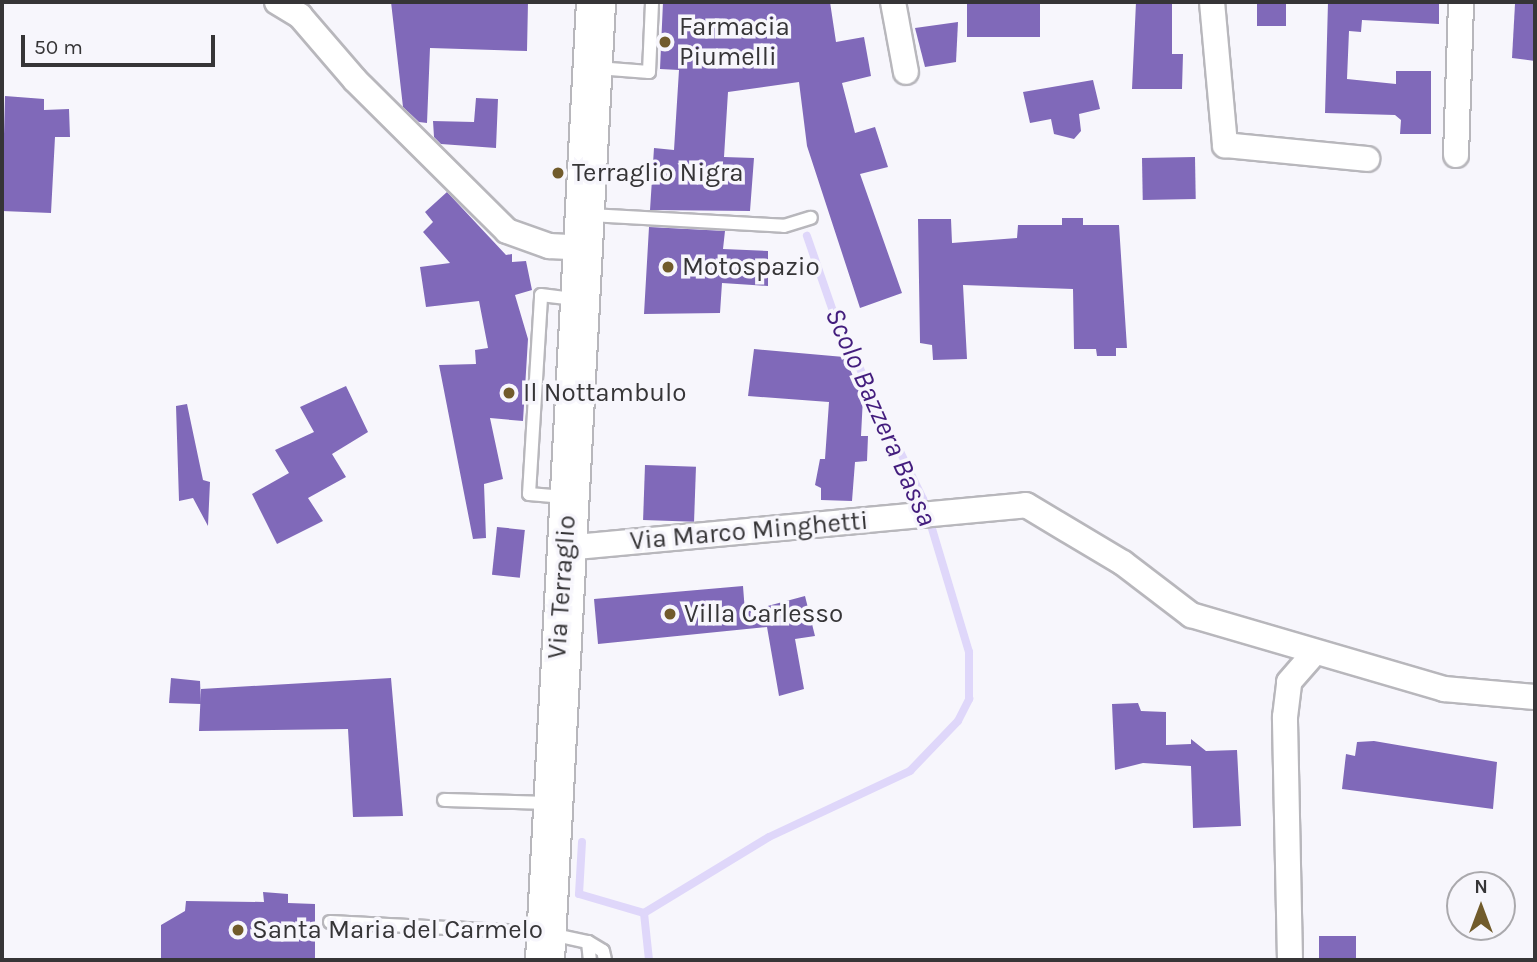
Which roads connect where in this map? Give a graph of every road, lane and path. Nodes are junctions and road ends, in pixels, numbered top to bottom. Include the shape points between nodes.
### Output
1 (277, 2) edge
2 (596, 2) edge
3 (652, 2) edge
4 (893, 2) edge
5 (1212, 2) edge
6 (1461, 2) edge
7 (592, 67) junction
8 (906, 72) dead end
9 (1457, 155) dead end
10 (1367, 159) dead end
11 (811, 219) dead end
12 (585, 231) junction
13 (565, 548) junction
14 (1314, 653) junction
15 (1535, 697) edge
16 (443, 800) dead end
17 (552, 803) junction
18 (330, 922) dead end
19 (588, 942) junction
20 (546, 946) edge
21 (590, 960) edge
22 (605, 960) edge
23 (1290, 960) edge

1 - 12 street via 300,16 355,80 507,231 549,246
2 - 7 main road, Via Terraglio
3 - 7 lane via 649,72
4 - 8 street
5 - 10 street via 1225,145
6 - 9 street
7 - 12 main road, Via Terraglio
11 - 12 lane via 784,226
12 - 13 main road, Via Terraglio
13 - 14 street, Via Marco Minghetti via 1026,505 1123,563 1191,615
13 - 17 main road, Via Terraglio
14 - 15 street, Via Marco Minghetti via 1444,688
14 - 23 street via 1289,682 1285,717
16 - 17 lane
17 - 20 main road, Via Terraglio
18 - 20 lane
19 - 20 lane
19 - 21 lane
19 - 22 lane via 603,951

